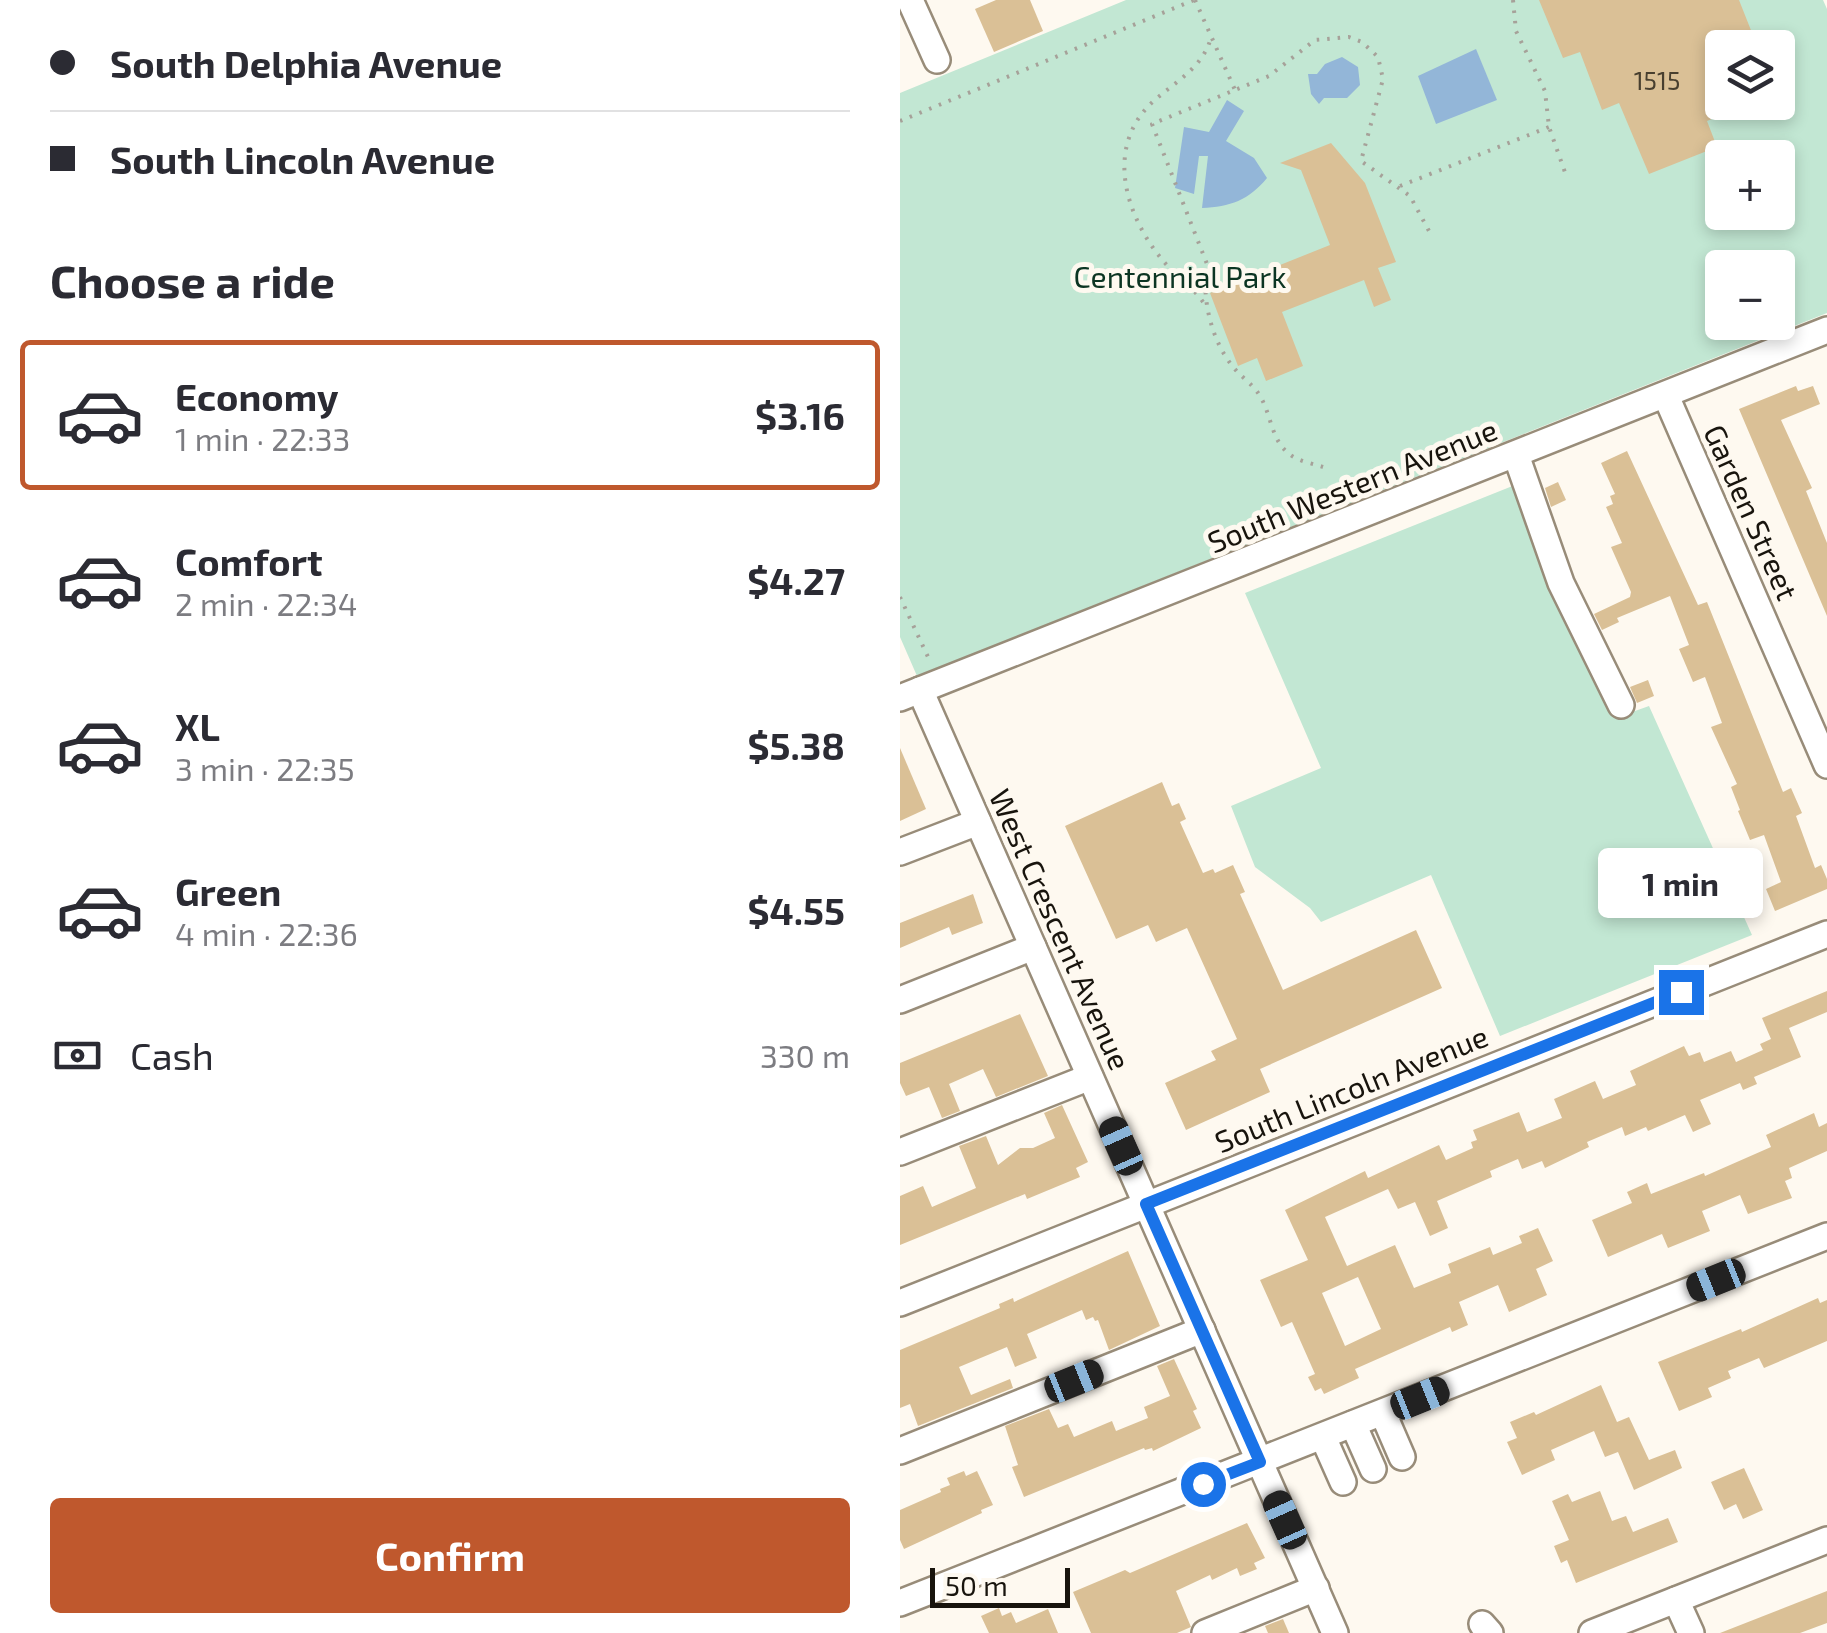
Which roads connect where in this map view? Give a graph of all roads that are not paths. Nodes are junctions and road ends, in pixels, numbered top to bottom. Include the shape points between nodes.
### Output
1 (910, 0) edge
2 (937, 60) dead end
3 (1823, 341) edge
4 (1666, 396) junction
5 (1516, 455) junction
6 (910, 694) edge
7 (1621, 705) dead end
8 (1827, 765) edge
9 (978, 822) junction
10 (900, 852) edge
11 (1827, 934) edge
12 (1033, 947) junction
13 (900, 1000) edge
14 (1090, 1077) junction
15 (900, 1152) edge
16 (1146, 1204) junction
17 (1827, 1236) edge
18 (900, 1303) edge
19 (1202, 1330) junction
20 (1383, 1413) junction
21 (1354, 1424) junction
22 (1323, 1436) junction
23 (900, 1451) edge
24 (1402, 1457) dead end
25 (1260, 1462) junction
26 (1373, 1470) dead end
27 (1343, 1482) dead end
28 (1827, 1540) edge
29 (1316, 1588) junction
30 (1676, 1600) junction
31 (900, 1603) edge
32 (1205, 1633) edge
33 (1335, 1633) edge
34 (1592, 1633) edge
35 (1691, 1633) edge

1 - 2 street
3 - 4 street, South Western Avenue
4 - 5 street, South Western Avenue
4 - 8 street, Garden Street
5 - 6 street, South Western Avenue
5 - 7 street via 1562,584
6 - 9 street, West Crescent Avenue
9 - 10 street
9 - 12 street, West Crescent Avenue
11 - 16 street, South Lincoln Avenue
12 - 13 street
12 - 14 street, West Crescent Avenue
14 - 15 street
14 - 16 street, West Crescent Avenue
16 - 18 street, South Lincoln Avenue
16 - 19 street, West Crescent Avenue
17 - 20 street
19 - 23 street
19 - 25 street, West Crescent Avenue
20 - 21 street
20 - 24 street
21 - 22 street
21 - 26 street
22 - 25 street
22 - 27 street
25 - 29 street, West Crescent Avenue
25 - 31 street
28 - 30 street
29 - 32 street
29 - 33 street, West Crescent Avenue
30 - 34 street
30 - 35 street

